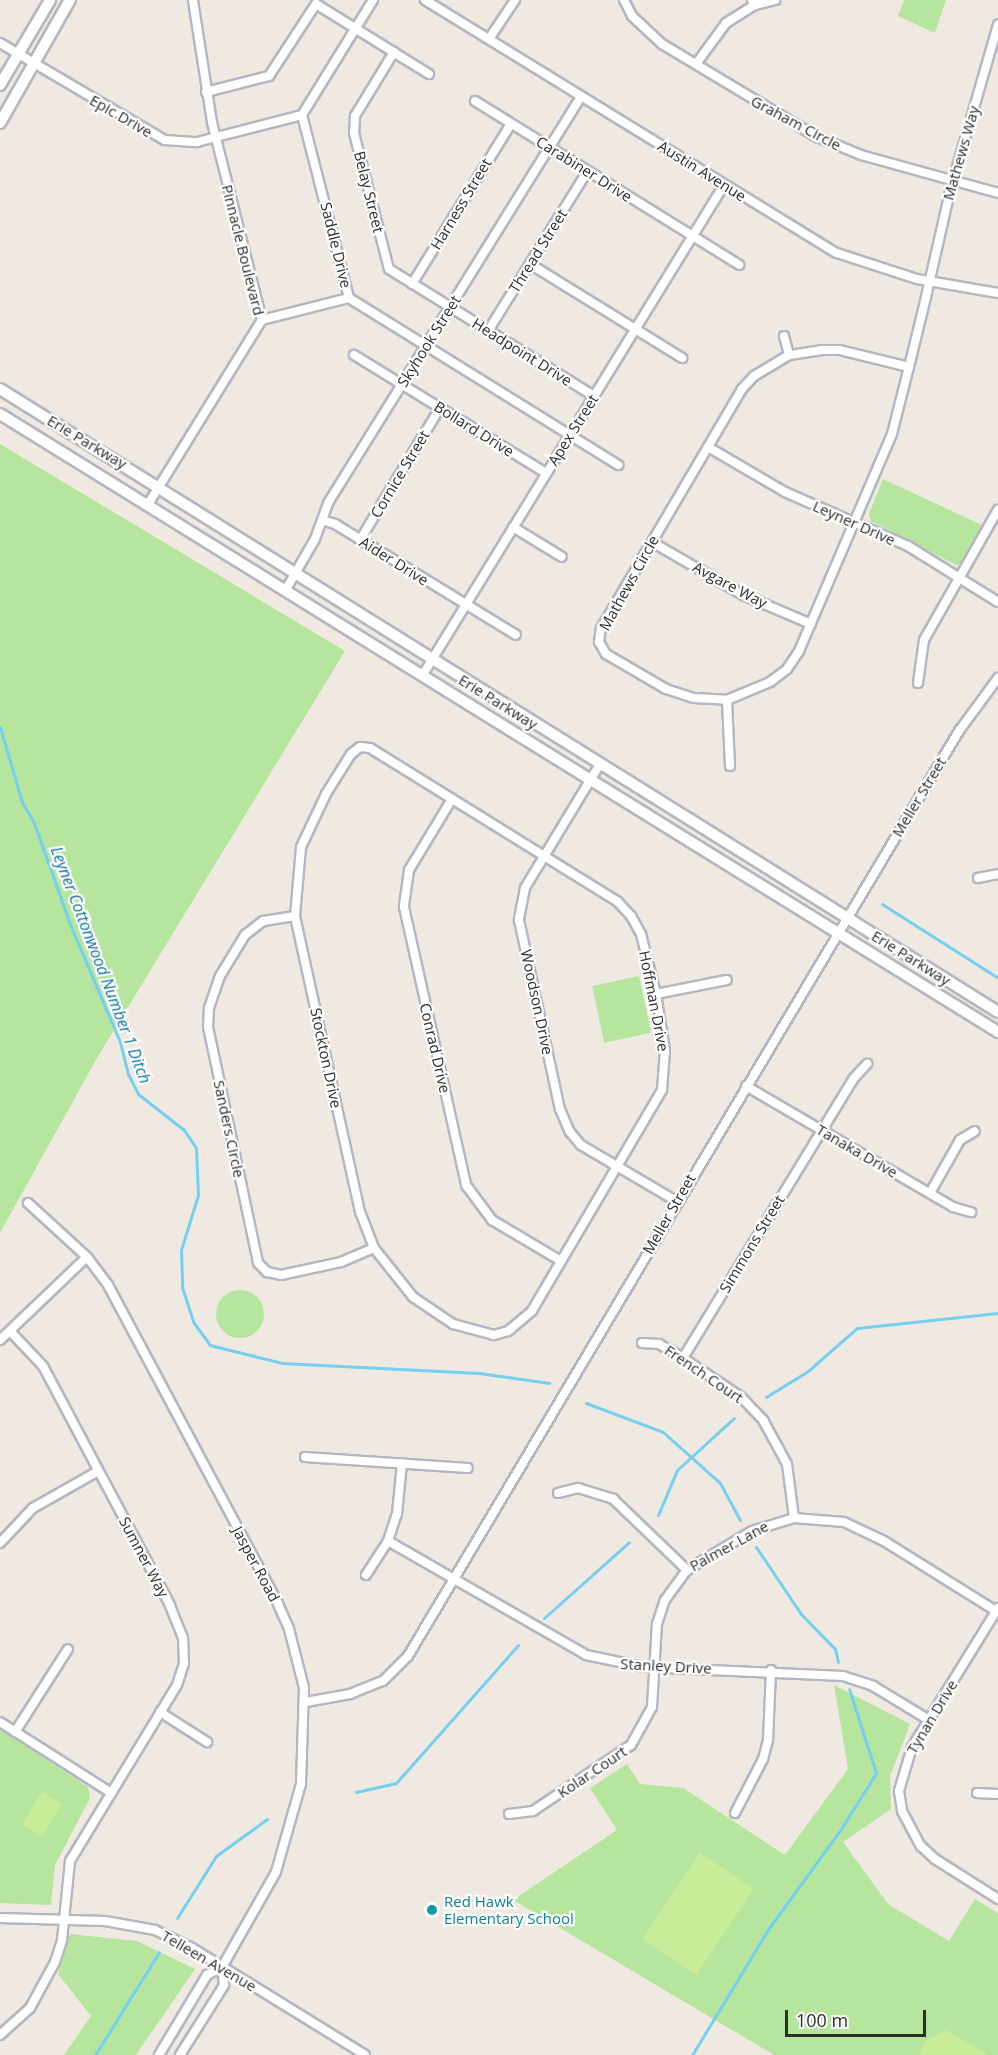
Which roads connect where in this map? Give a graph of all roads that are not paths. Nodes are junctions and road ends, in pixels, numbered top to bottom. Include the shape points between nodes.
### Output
1 (50, 0) edge
2 (70, 0) edge
3 (193, 0) edge
4 (373, 0) edge
5 (425, 0) edge
6 (514, 0) edge
7 (624, 0) edge
8 (775, 0) edge
9 (754, 3) edge
10 (998, 25) edge
11 (356, 28) junction
12 (489, 39) junction
13 (0, 43) edge
14 (394, 52) junction
15 (18, 54) junction
16 (34, 64) junction
17 (696, 64) junction
18 (429, 74) dead end
19 (0, 85) edge
20 (206, 92) junction
21 (581, 96) junction
22 (475, 101) dead end
23 (302, 115) junction
24 (0, 123) edge
25 (511, 124) junction
26 (216, 138) junction
27 (549, 147) junction
28 (587, 172) junction
29 (953, 181) junction
30 (724, 185) junction
31 (998, 193) edge
32 (692, 236) junction
33 (530, 264) junction
34 (739, 265) dead end
35 (929, 281) junction
36 (412, 284) junction
37 (998, 293) edge
38 (349, 298) junction
39 (450, 308) junction
40 (262, 320) junction
41 (635, 329) junction
42 (488, 331) junction
43 (784, 336) dead end
44 (427, 346) junction
45 (354, 355) dead end
46 (789, 355) junction
47 (682, 358) dead end
48 (909, 367) junction
49 (402, 385) junction
50 (0, 389) edge
51 (594, 396) junction
52 (440, 408) junction
53 (0, 414) edge
54 (570, 435) junction
55 (708, 447) junction
56 (618, 465) dead end
57 (546, 474) junction
58 (159, 486) junction
59 (147, 506) junction
60 (998, 510) edge
61 (322, 520) junction
62 (856, 524) junction
63 (513, 527) junction
64 (360, 540) junction
65 (652, 542) junction
66 (562, 557) dead end
67 (296, 574) junction
68 (962, 577) junction
69 (285, 591) junction
70 (998, 602) edge
71 (465, 604) junction
72 (811, 624) junction
73 (516, 635) dead end
74 (432, 660) junction
75 (422, 676) junction
76 (998, 678) edge
77 (918, 683) dead end
78 (727, 700) junction
79 (360, 747) joint
80 (600, 764) junction
81 (730, 766) dead end
82 (591, 780) junction
83 (452, 799) junction
84 (544, 856) junction
85 (998, 874) edge
86 (978, 879) dead end
87 (295, 916) junction
88 (848, 918) junction
89 (838, 934) junction
90 (727, 980) dead end
91 (656, 994) junction
92 (998, 1012) edge
93 (998, 1032) edge
94 (867, 1064) dead end
95 (746, 1086) junction
96 (821, 1130) junction
97 (975, 1131) dead end
98 (617, 1167) junction
99 (930, 1192) junction
100 (676, 1201) junction
101 (28, 1203) dead end
102 (970, 1212) dead end
103 (374, 1248) junction
104 (87, 1257) junction
105 (561, 1261) junction
106 (10, 1330) junction
107 (477, 1334) joint
108 (0, 1340) edge
109 (642, 1343) dead end
110 (683, 1358) junction
111 (305, 1457) dead end
112 (402, 1463) junction
113 (468, 1468) dead end
114 (98, 1471) junction
115 (558, 1492) dead end
116 (794, 1518) junction
117 (388, 1541) junction
118 (0, 1543) edge
119 (687, 1570) junction
120 (366, 1575) dead end
121 (454, 1579) junction
122 (997, 1610) edge
123 (68, 1649) dead end
124 (654, 1667) junction
125 (771, 1670) junction
126 (306, 1702) junction
127 (160, 1712) junction
128 (930, 1720) junction
129 (0, 1722) edge
130 (15, 1732) junction
131 (207, 1743) dead end
132 (110, 1792) junction
133 (977, 1793) dead end
134 (998, 1794) edge
135 (735, 1813) dead end
136 (509, 1814) dead end
137 (998, 1899) edge
138 (0, 1918) edge
139 (64, 1920) junction
140 (222, 1967) junction
141 (0, 2035) edge
142 (159, 2055) edge
143 (180, 2055) edge
144 (365, 2055) edge

1 - 15 main road
2 - 16 main road
3 - 20 street, Pinnacle Boulevard
4 - 11 street
5 - 12 street, Austin Avenue
6 - 12 street
7 - 17 street, Graham Circle via 646,32
8 - 9 street
9 - 17 street via 726,23
10 - 29 street, Mathews Way
11 - 14 street
11 - 20 street via 316,4 278,68 269,76
11 - 23 street
12 - 21 street, Austin Avenue
13 - 15 street, Epic Drive
14 - 18 street
14 - 36 street, Belay Street via 355,116 354,133 388,269
15 - 16 street, Epic Drive
15 - 19 main road
16 - 24 main road
16 - 26 street, Epic Drive via 165,140 186,143
17 - 29 street, Graham Circle via 817,137 861,155
20 - 26 street, Pinnacle Boulevard
21 - 27 street, Skyhook Street
21 - 30 street, Austin Avenue
22 - 25 street, Carabiner Drive
23 - 26 street, Epic Drive
23 - 38 street, Saddle Drive
25 - 27 street, Carabiner Drive
25 - 36 street, Harness Street
26 - 40 street, Pinnacle Boulevard
27 - 28 street, Carabiner Drive
27 - 39 street, Skyhook Street
28 - 32 street, Carabiner Drive
28 - 33 street, Thread Street
29 - 31 street, Graham Circle
29 - 35 street, Mathews Way
30 - 32 street, Apex Street
30 - 35 street, Austin Avenue via 837,253
32 - 34 street, Carabiner Drive
32 - 41 street, Apex Street
33 - 41 street
33 - 42 street, Thread Street
35 - 37 street, Austin Avenue
35 - 48 street, Mathews Circle
36 - 39 street, Belay Street
38 - 40 street
38 - 44 street, Saddle Drive
39 - 42 street, Headpoint Drive
39 - 44 street, Skyhook Street
40 - 58 street, Pinnacle Boulevard
41 - 47 street
41 - 51 street, Apex Street
42 - 51 street, Headpoint Drive
43 - 46 street
44 - 49 street, Skyhook Street
44 - 54 street, Saddle Drive
45 - 49 street, Bollard Drive
46 - 48 street, Mathews Circle via 839,350
46 - 55 street, Mathews Circle via 754,376 742,389
48 - 62 street, Mathews Circle via 892,434
49 - 52 street, Bollard Drive
49 - 61 street, Skyhook Street via 328,503
50 - 58 main road, Erie Parkway
51 - 54 street, Apex Street
52 - 57 street, Bollard Drive
52 - 64 street, Cornice Street
53 - 59 main road, Erie Parkway
54 - 56 street, Saddle Drive
54 - 57 street, Apex Street
55 - 62 street, Leyner Drive via 784,492
55 - 65 street, Mathews Circle
57 - 63 street, Apex Street
58 - 59 street, Pinnacle Boulevard
58 - 67 main road, Erie Parkway
59 - 69 main road, Erie Parkway
60 - 68 street
61 - 64 street, Aider Drive
61 - 67 street, Skyhook Street
62 - 68 street, Leyner Drive via 908,546
62 - 72 street, Mathews Circle
63 - 66 street
63 - 71 street, Apex Street
64 - 71 street, Aider Drive
65 - 72 street, Avgare Way via 743,595
65 - 78 street, Mathews Circle via 600,628 599,642 606,654 666,689 694,698
67 - 69 street, Skyhook Street
67 - 74 main road, Erie Parkway
68 - 70 street, Leyner Drive
68 - 77 street via 924,640
69 - 75 main road, Erie Parkway
71 - 73 street, Aider Drive
71 - 74 street, Apex Street
72 - 78 street, Mathews Circle via 787,669 770,682
74 - 75 street, Apex Street
74 - 80 main road, Erie Parkway
75 - 82 main road, Erie Parkway
76 - 88 street, Meller Street via 959,730
78 - 81 street
79 - 83 street, Hoffman Drive via 370,748
79 - 87 street, Stockton Drive via 351,754 326,794 301,847
80 - 82 street, Woodson Drive
80 - 88 main road, Erie Parkway
82 - 84 street, Woodson Drive
82 - 89 main road, Erie Parkway
83 - 84 street, Hoffman Drive
83 - 105 street, Conrad Drive via 409,870 404,907 466,1185 492,1220
84 - 91 street, Hoffman Drive via 617,901 631,916 640,934
84 - 98 street, Woodson Drive via 525,888 519,920 560,1109 581,1145
85 - 86 street
87 - 103 street, Stockton Drive via 360,1212
87 - 103 street, Sanders Circle via 263,921 245,935 220,976 209,1008 210,1039 258,1263 267,1272 281,1275 341,1262
88 - 89 street, Meller Street
88 - 92 main road, Erie Parkway
89 - 93 main road, Erie Parkway
89 - 95 street, Meller Street
90 - 91 street
91 - 98 street, Hoffman Drive via 665,1050 662,1089
94 - 96 street, Simmons Street
95 - 96 street, Tanaka Drive
95 - 100 street, Meller Street
96 - 99 street, Tanaka Drive
96 - 110 street, Simmons Street
97 - 99 street via 960,1140
98 - 100 street, Woodson Drive
98 - 105 street, Hoffman Drive
99 - 102 street, Tanaka Drive
100 - 121 street, Meller Street
101 - 104 street, Jasper Road
103 - 107 street, Stockton Drive via 413,1297 453,1324
104 - 106 street
104 - 126 street, Jasper Road via 127,1319 278,1604 297,1655
105 - 107 street, Hoffman Drive via 519,1324 494,1335
106 - 108 street
106 - 114 street, Sumner Way via 43,1366
109 - 110 street, French Court via 659,1344
110 - 116 street, French Court via 741,1397 763,1420 787,1464
111 - 112 street
112 - 113 street
112 - 117 street via 400,1498
114 - 118 street via 33,1508
114 - 127 street, Sumner Way via 183,1638 184,1664
115 - 119 street via 578,1488 613,1499
116 - 119 street, Palmer Lane via 752,1531
116 - 122 street, Palmer Lane via 844,1522 863,1530
117 - 120 street
117 - 121 street, Stanley Drive
119 - 124 street, Palmer Lane via 662,1608
121 - 124 street, Stanley Drive via 585,1655 610,1663
121 - 126 street, Meller Street via 397,1670 383,1681 350,1694
122 - 128 street, Tynan Drive
123 - 130 street
124 - 125 street, Stanley Drive
124 - 136 street, Kolar Court via 652,1707 631,1744 533,1811
125 - 128 street, Stanley Drive via 856,1679
125 - 135 street via 768,1740 763,1759
126 - 140 street, Jasper Road via 301,1784 292,1825 276,1872
127 - 131 street
127 - 132 street, Sumner Way
128 - 137 street, Tynan Drive via 902,1772 902,1811 909,1830 935,1859
129 - 130 street
130 - 132 street
132 - 139 street, Sumner Way via 70,1861
133 - 134 street
138 - 139 street, Telleen Avenue
139 - 140 street, Telleen Avenue via 105,1921 155,1930
139 - 141 street, Sumner Way via 55,1962 44,1984 22,2018
140 - 142 street via 207,1975
140 - 143 street via 224,1984
140 - 144 street, Telleen Avenue

